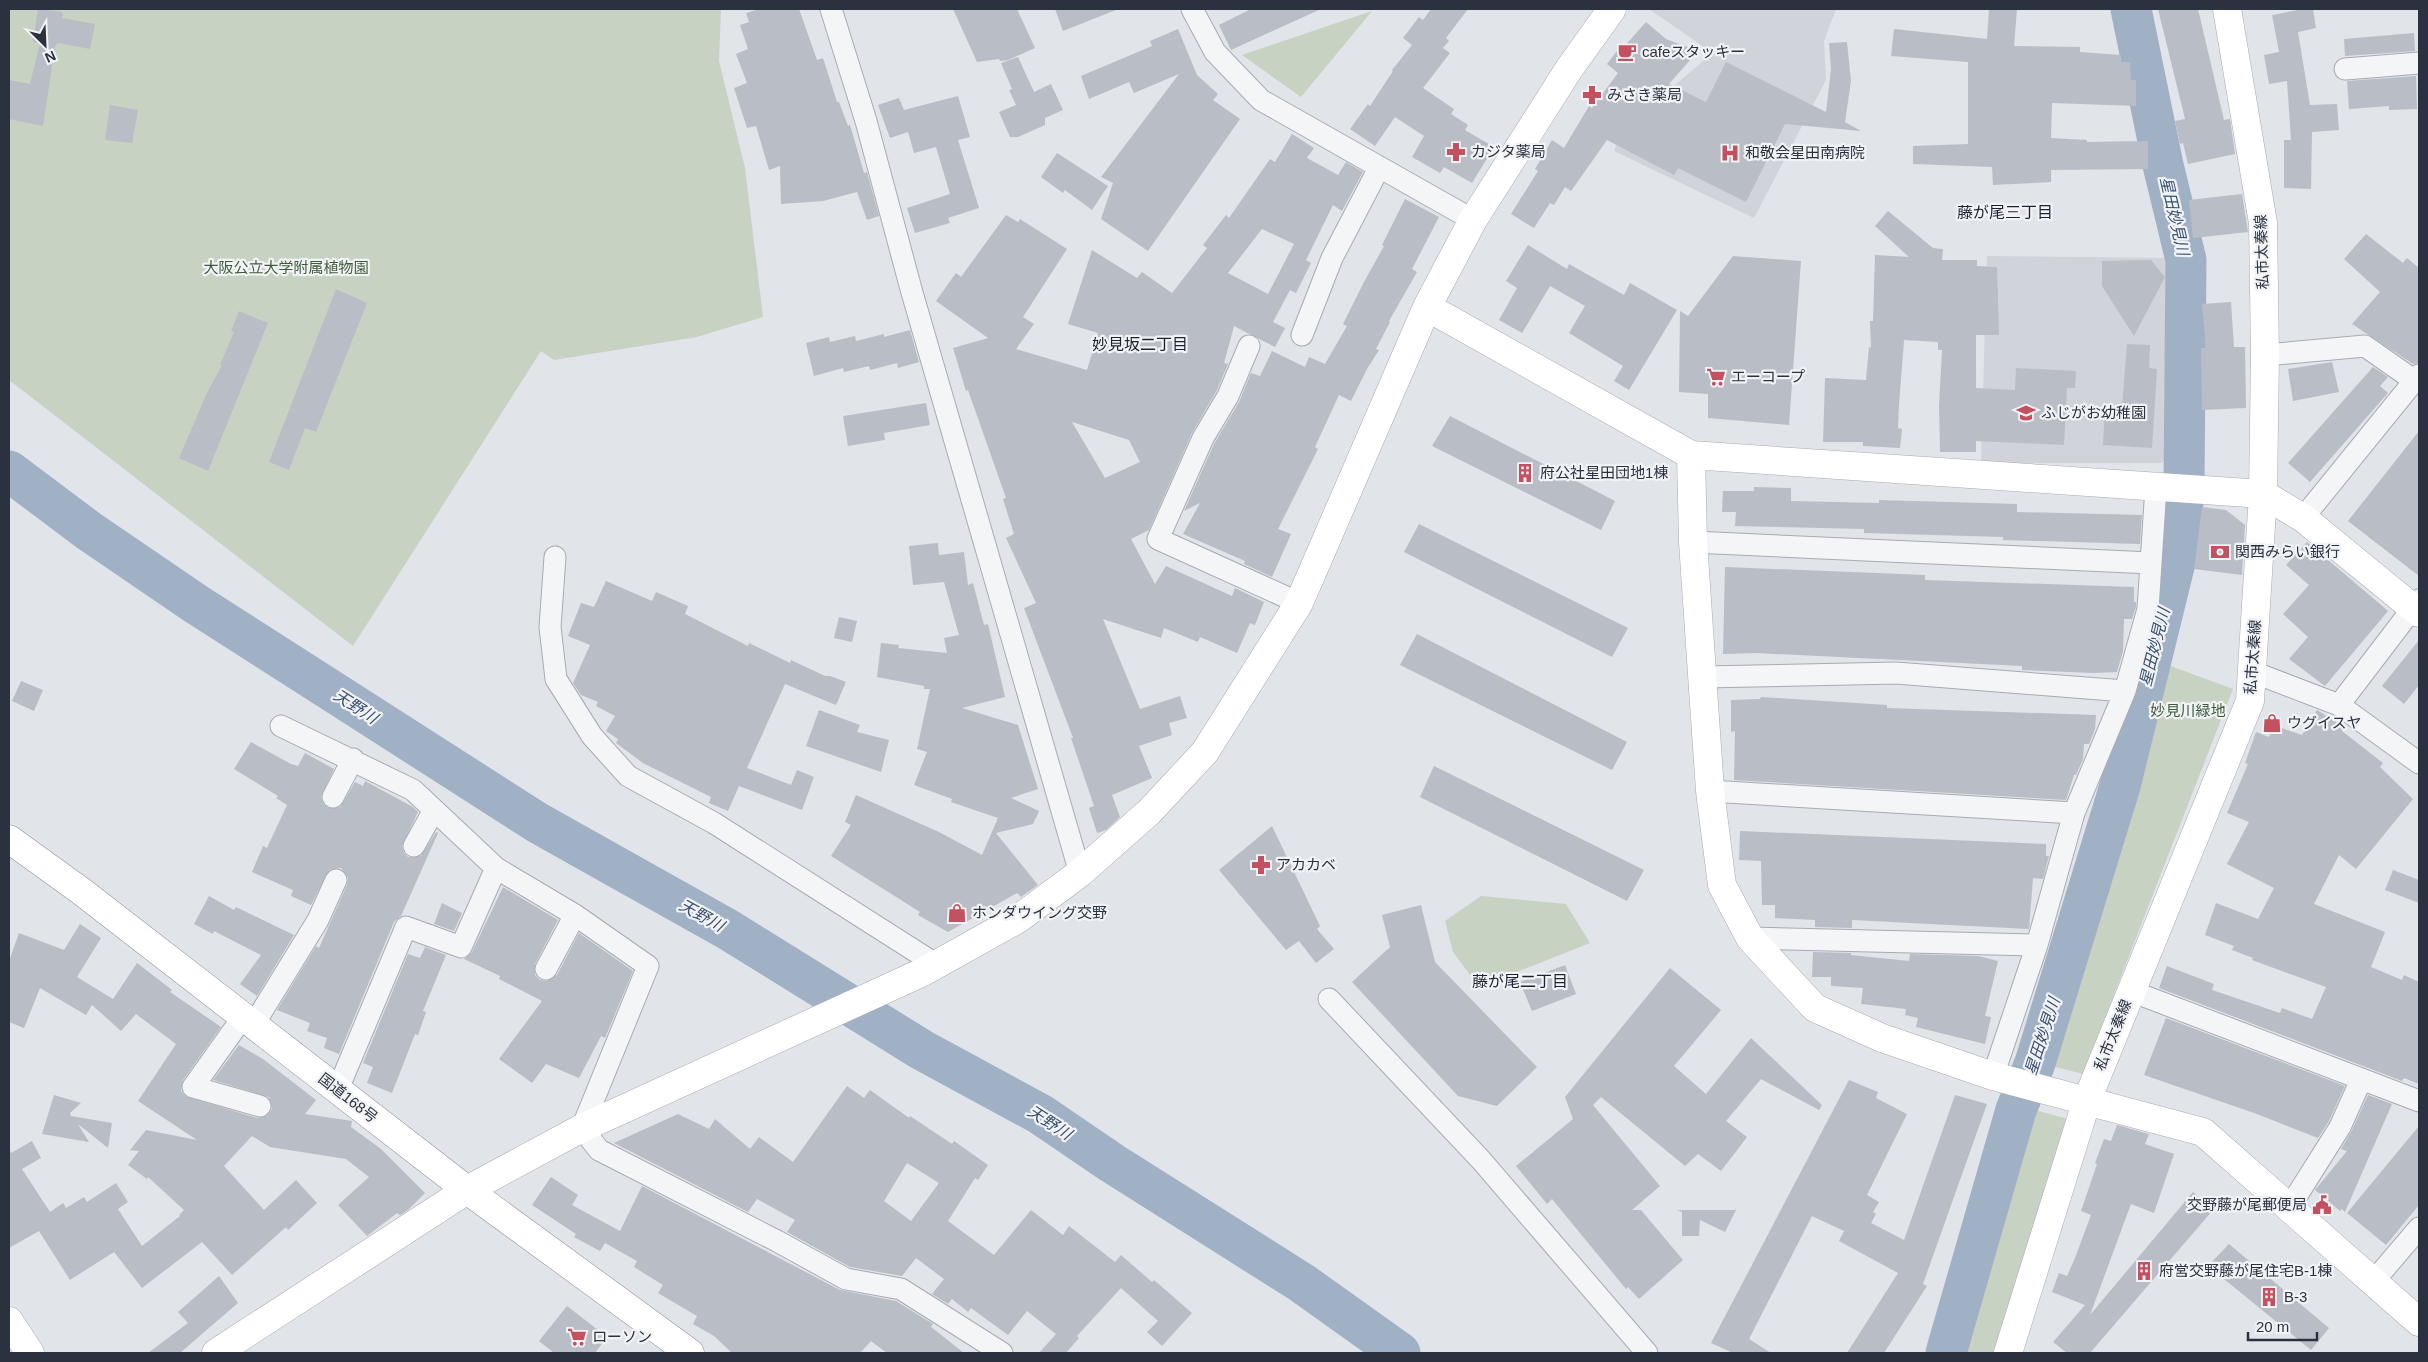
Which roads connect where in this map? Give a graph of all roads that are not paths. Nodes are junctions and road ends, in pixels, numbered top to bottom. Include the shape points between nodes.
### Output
1 (831, 9) edge
2 (1192, 9) edge
3 (1612, 9) edge
4 (2227, 9) edge
5 (2419, 63) edge
6 (2345, 69) dead end
7 (1379, 168) junction
8 (1473, 220) junction
9 (1427, 307) junction
10 (1302, 334) dead end
11 (1249, 346) dead end
12 (2265, 355) junction
13 (2417, 378) edge
14 (1691, 455) junction
15 (2156, 488) junction
16 (2263, 494) junction
17 (2303, 518) junction
18 (1693, 542) junction
19 (555, 556) dead end
20 (2151, 563) junction
21 (1299, 603) junction
22 (2417, 607) edge
23 (2253, 672) junction
24 (1703, 677) junction
25 (2125, 691) junction
26 (2339, 705) junction
27 (281, 726) dead end
28 (353, 759) junction
29 (2419, 763) edge
30 (1710, 791) junction
31 (333, 797) dead end
32 (434, 810) junction
33 (2074, 813) junction
34 (9, 839) edge
35 (414, 846) dead end
36 (496, 868) junction
37 (1080, 873) junction
38 (336, 880) dead end
39 (575, 915) junction
40 (1750, 938) junction
41 (2037, 945) junction
42 (930, 968) junction
43 (546, 969) dead end
44 (2131, 992) junction
45 (1330, 999) dead end
46 (248, 1021) junction
47 (1993, 1076) junction
48 (2361, 1080) junction
49 (338, 1089) junction
50 (2086, 1100) junction
51 (2419, 1101) edge
52 (260, 1106) dead end
53 (582, 1128) junction
54 (467, 1190) junction
55 (2289, 1208) junction
56 (2419, 1228) edge
57 (2373, 1282) junction
58 (9, 1321) edge
59 (2419, 1322) edge
60 (30, 1353) edge
61 (216, 1353) edge
62 (690, 1353) edge
63 (1002, 1353) edge
64 (1647, 1353) edge
65 (2008, 1353) edge

1 - 37 street via 866,121 910,289
2 - 7 street via 1215,52 1261,100
3 - 8 main road via 1569,69
4 - 12 main road, 私市太秦線 via 2262,223
5 - 6 street
7 - 8 street
7 - 10 street via 1332,258
8 - 9 main road
9 - 14 main road
9 - 21 main road
11 - 21 street via 1158,539
12 - 13 street via 2365,346
12 - 16 main road, 私市太秦線
13 - 17 street
14 - 15 main road
14 - 18 main road
15 - 16 main road
15 - 20 street
16 - 17 main road
16 - 23 main road, 私市太秦線
17 - 22 main road
18 - 20 street
18 - 24 main road
19 - 42 street via 550,626 556,679 592,736 628,776 714,823
20 - 25 street via 2148,609
21 - 37 main road via 1206,752 1149,812
22 - 26 street
23 - 26 street
23 - 44 main road, 私市太秦線 via 2250,701
24 - 25 street via 1896,673
24 - 30 main road
25 - 33 street
26 - 29 street
27 - 28 street
28 - 31 street
28 - 32 street via 413,790
30 - 33 street
30 - 40 main road via 1722,885
32 - 35 street
32 - 36 street
33 - 41 street
34 - 46 main road, 国道168号
36 - 39 street
36 - 49 street via 461,947 406,927
37 - 42 main road via 1018,919
38 - 46 street via 318,920
39 - 43 street
39 - 53 street via 648,966
40 - 41 street
40 - 47 main road via 1815,1008 1882,1038
41 - 47 street
42 - 53 main road
44 - 48 street
44 - 50 main road, 私市太秦線
45 - 64 street via 1481,1160
46 - 49 main road, 国道168号
46 - 52 street via 193,1087
47 - 50 main road
48 - 51 street
48 - 55 street via 2340,1127
49 - 54 main road, 国道168号
50 - 55 main road via 2203,1132
50 - 65 main road, 私市太秦線
53 - 54 main road
53 - 63 street via 599,1150 846,1279 901,1289
54 - 61 main road
54 - 62 main road, 国道168号
55 - 57 main road
56 - 57 street
57 - 59 main road
58 - 60 main road

